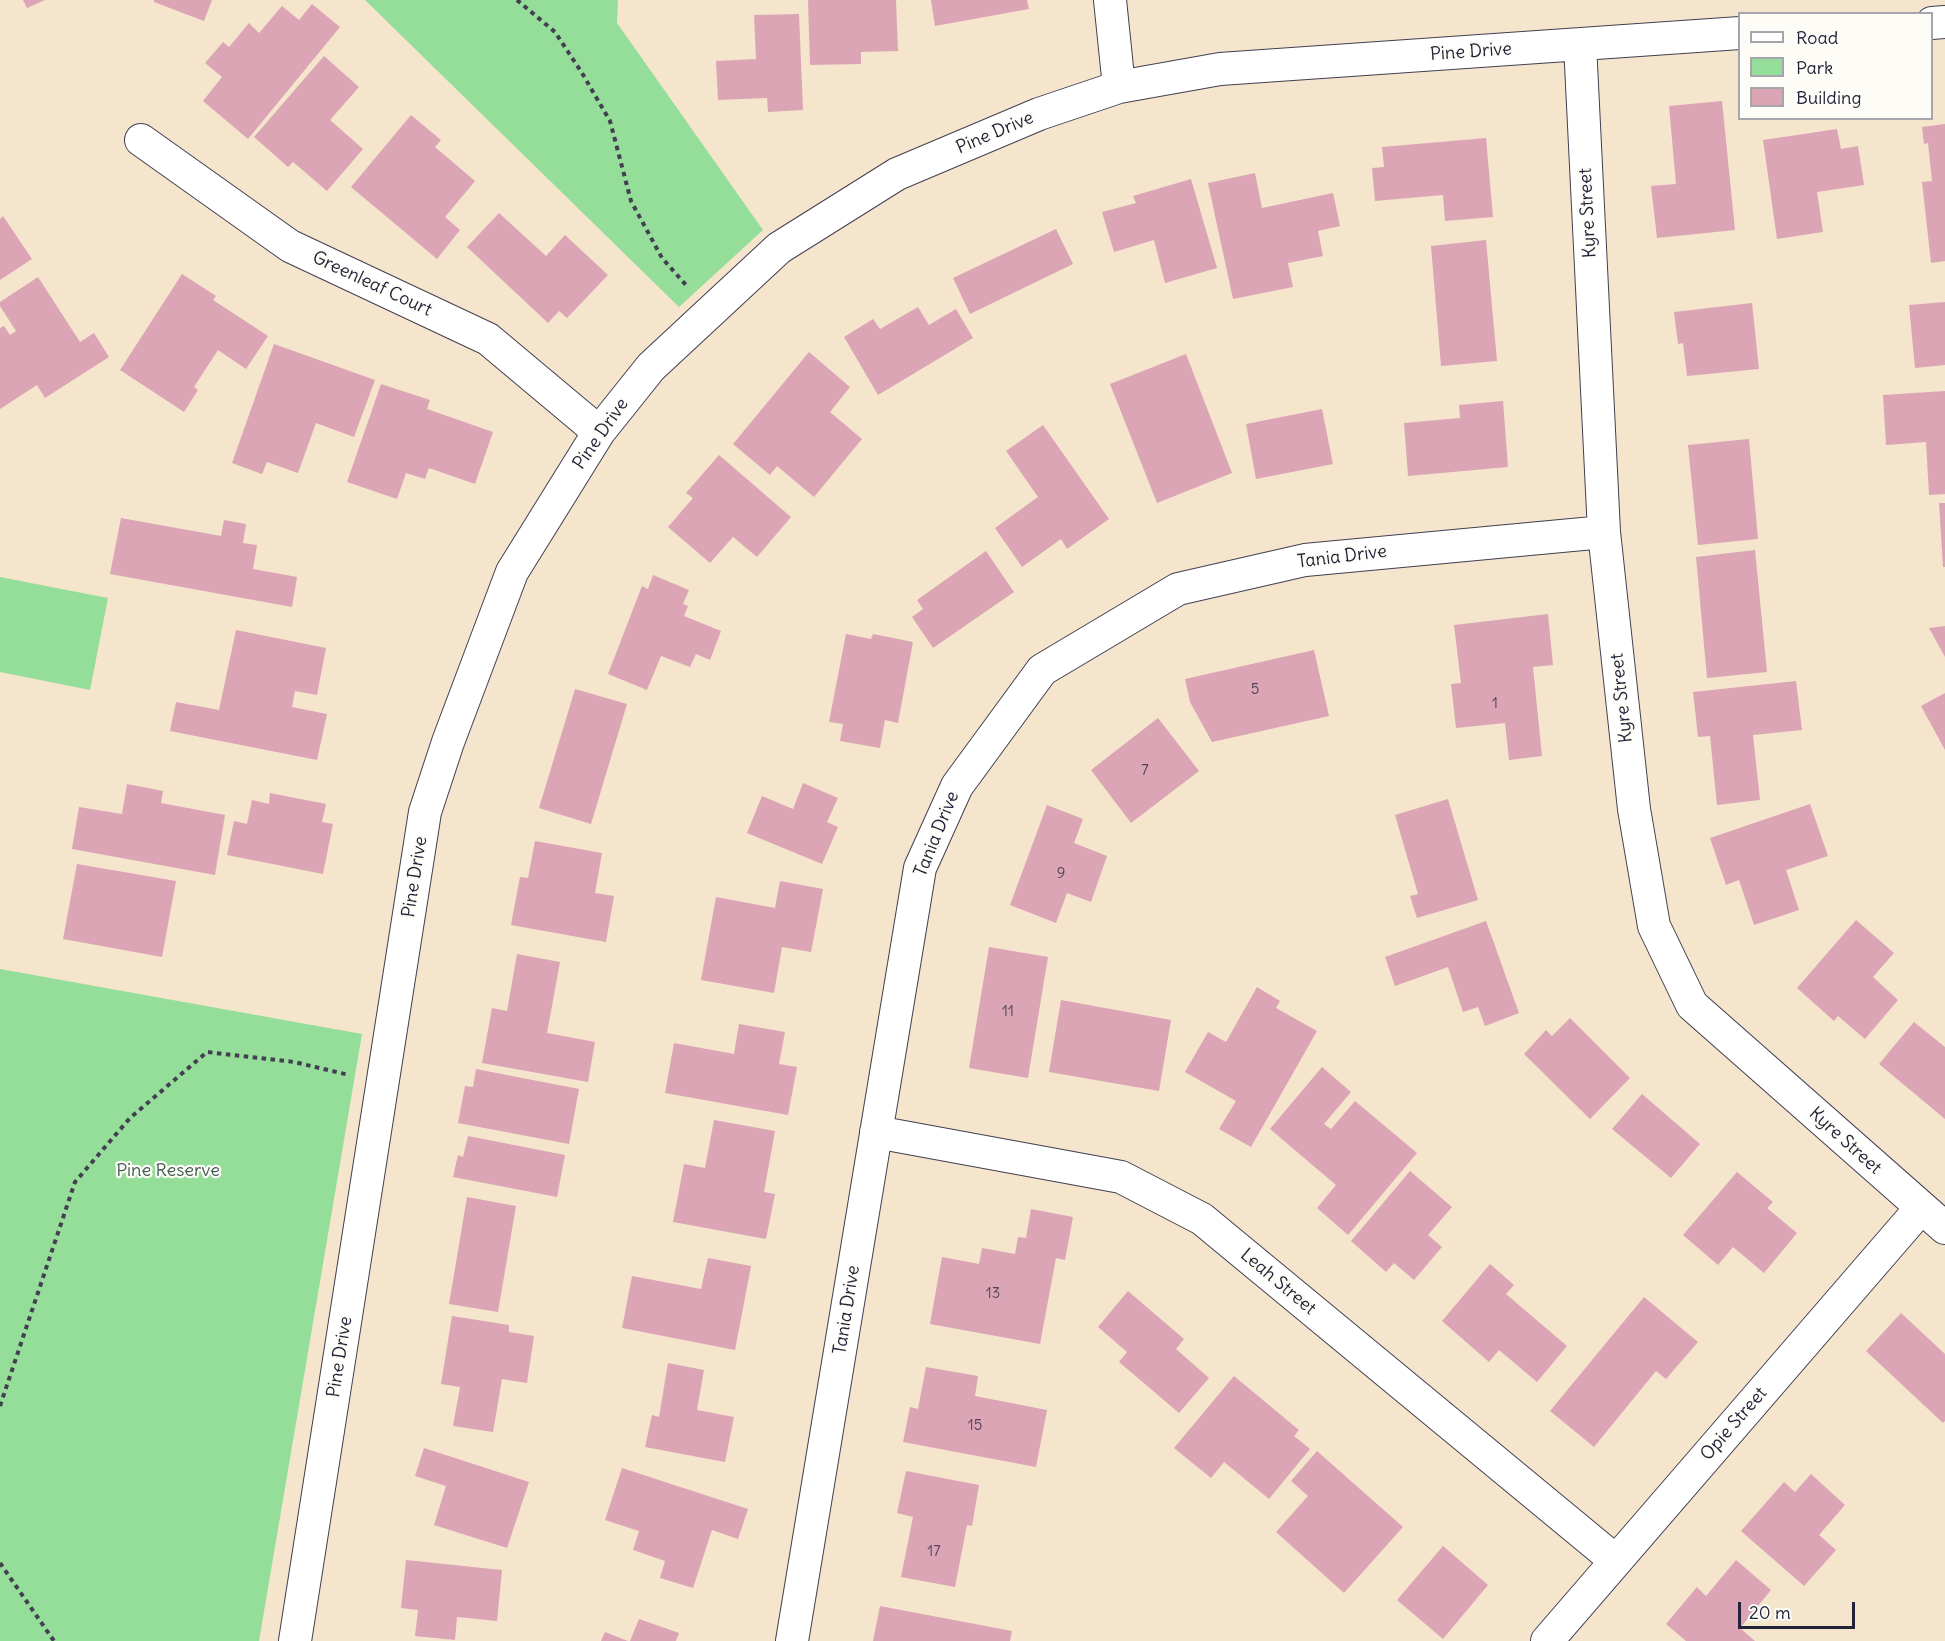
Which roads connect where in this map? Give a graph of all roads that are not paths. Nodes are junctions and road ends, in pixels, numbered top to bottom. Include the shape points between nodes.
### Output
1 (1110, 0) edge
2 (1738, 33) edge
3 (1580, 44) junction
4 (1119, 87) junction
5 (141, 141) dead end
6 (599, 432) junction
7 (1604, 532) junction
8 (876, 1132) junction
9 (1921, 1208) junction
10 (1945, 1228) edge
11 (1616, 1562) junction
12 (295, 1641) edge
13 (792, 1641) edge
14 (1547, 1641) edge

1 - 4 street
2 - 3 street, Pine Drive
3 - 4 street, Pine Drive via 1220,69
3 - 7 street, Kyre Street
4 - 6 street, Pine Drive via 1040,114 897,174 779,248 651,368
5 - 6 street, Greenleaf Court via 290,246 488,339
6 - 12 street, Pine Drive via 512,572 425,812
7 - 8 street, Tania Drive via 1305,560 1178,589 1042,670 957,786 920,868
7 - 9 street, Kyre Street via 1634,809 1654,926 1692,1005
8 - 11 street, Leah Street via 1121,1177 1202,1219
8 - 13 street, Tania Drive
9 - 10 street, Kyre Street
9 - 11 street, Opie Street
11 - 14 street, Opie Street

